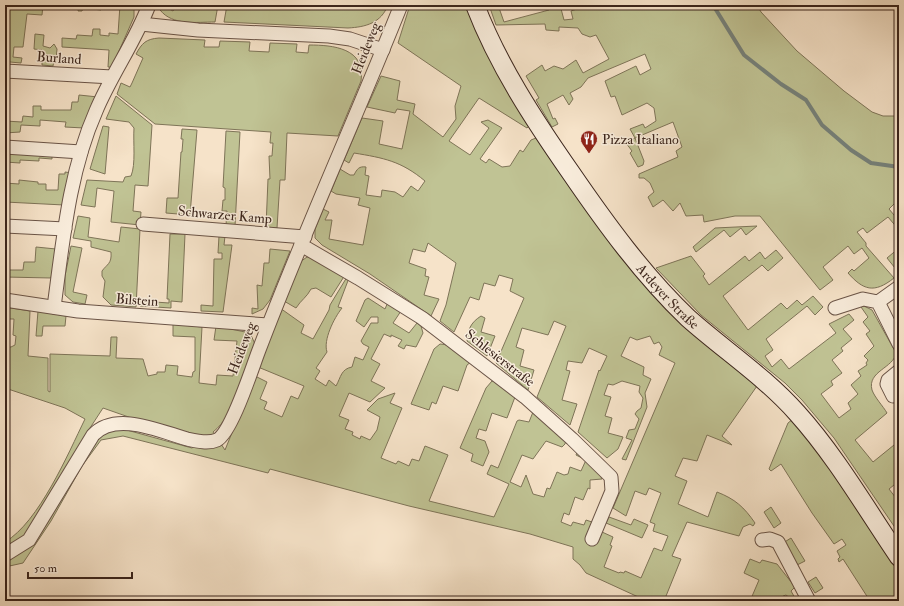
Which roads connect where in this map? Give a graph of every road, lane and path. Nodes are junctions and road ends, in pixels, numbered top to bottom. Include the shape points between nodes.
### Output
1 (149, 5) edge
2 (401, 5) edge
3 (475, 5) edge
4 (141, 24) junction
5 (383, 50) junction
6 (5, 71) edge
7 (112, 78) junction
8 (5, 147) edge
9 (80, 152) junction
10 (143, 224) dead end
11 (5, 226) edge
12 (65, 229) junction
13 (303, 241) junction
14 (899, 287) edge
15 (5, 300) edge
16 (878, 302) junction
17 (54, 307) junction
18 (835, 308) dead end
19 (268, 325) junction
20 (899, 344) edge
21 (899, 371) edge
22 (893, 396) dead end
23 (592, 540) dead end
24 (762, 540) dead end
25 (5, 555) edge
26 (899, 557) edge
27 (810, 601) edge

1 - 4 street
2 - 5 street, Heideweg
3 - 26 main road, Ardeyer Straße via 495,52 544,134 621,243 660,290 688,318 776,392 798,415 836,464
4 - 5 street via 198,30 329,36 350,39
4 - 7 street
5 - 13 street, Heideweg
6 - 7 street, Burland
7 - 9 street via 95,112
8 - 9 street
9 - 12 street
10 - 13 street, Schwarzer Kamp
11 - 12 street
12 - 17 street
13 - 19 street, Heideweg
13 - 23 street, Schlesierstraße via 422,318 525,397 607,473 611,478 612,491
14 - 16 street
15 - 17 street, Bilstein
16 - 18 street via 863,299
16 - 20 street
17 - 19 street, Bilstein via 137,316
19 - 25 street, Heideweg via 239,403 224,434 216,440 200,442 130,424 112,424 98,429 29,540
21 - 22 street via 887,384
24 - 27 street via 778,542

